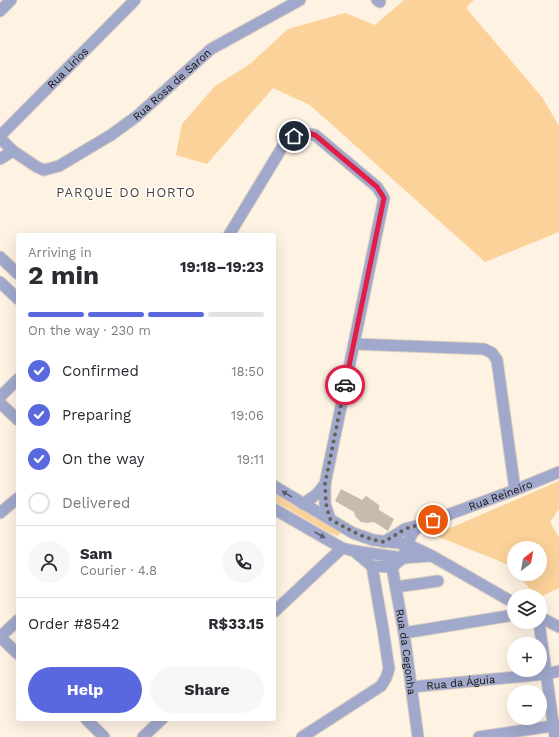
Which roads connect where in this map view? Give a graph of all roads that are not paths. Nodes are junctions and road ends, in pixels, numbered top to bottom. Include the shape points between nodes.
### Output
1 (11, 0) edge
2 (135, 0) edge
3 (300, 0) edge
4 (0, 11) edge
5 (0, 137) edge
6 (13, 151) junction
7 (0, 159) edge
8 (230, 233) edge
9 (0, 257) edge
10 (16, 272) edge
11 (0, 282) edge
12 (16, 297) edge
13 (354, 344) junction
14 (16, 381) edge
15 (0, 397) edge
16 (0, 403) edge
17 (16, 418) edge
18 (559, 472) edge
19 (325, 484) junction
20 (276, 487) edge
21 (515, 490) junction
22 (16, 500) edge
23 (303, 504) junction
24 (276, 510) edge
25 (0, 514) edge
26 (330, 519) junction
27 (420, 525) junction
28 (384, 542) junction
29 (407, 544) junction
30 (342, 548) junction
31 (354, 551) junction
32 (432, 556) junction
33 (403, 558) junction
34 (372, 566) junction
35 (392, 567) junction
36 (438, 581) dead end
37 (396, 587) junction
38 (507, 599) edge
39 (276, 610) edge
40 (507, 616) edge
41 (547, 621) edge
42 (16, 622) edge
43 (559, 627) edge
44 (404, 633) junction
45 (0, 637) edge
46 (16, 652) edge
47 (559, 671) edge
48 (547, 674) edge
49 (517, 677) edge
50 (547, 677) edge
51 (411, 688) junction
52 (88, 721) edge
53 (160, 721) edge
54 (556, 725) edge
55 (104, 737) edge
56 (143, 737) edge
57 (302, 737) edge
58 (418, 737) edge
59 (479, 737) edge
60 (555, 737) edge

1 - 4 street
2 - 5 street, Rua Lirios
3 - 6 street, Rua Rosa de Saron via 211,49 138,116 59,166 44,170 37,168
5 - 6 street
6 - 7 street
8 - 13 street via 286,141 294,136 308,133 315,135 377,187 384,198
9 - 10 street
11 - 12 street
13 - 19 street
13 - 21 street via 484,349 492,353 497,360
14 - 15 street
16 - 17 street
18 - 21 street, Rua Reineiro
19 - 23 street via 317,494
19 - 26 street
23 -> 20 street
21 - 27 street, Rua Reineiro
22 - 25 street
23 - 26 street
24 -> 30 street
26 - 28 street via 353,533
27 - 28 street, Rua Reineiro via 405,529
27 - 29 street
28 - 29 street
29 - 32 street
29 - 33 street
30 - 31 street
30 - 39 street
31 - 33 street
31 - 34 street
32 - 33 street
32 - 38 street
33 - 35 street
34 - 35 street
34 - 57 street via 389,669 386,678 381,686
35 - 37 street, Rua da Cegonha
36 - 37 street
37 - 44 street, Rua da Cegonha
40 - 44 street
41 - 43 street
42 - 45 street
44 - 51 street, Rua da Cegonha
45 - 46 street
47 - 48 street, Rua da Águia
49 - 51 street, Rua da Águia
50 - 54 street
51 - 58 street, Rua da Cegonha
52 - 55 street
53 - 56 street
54 - 59 street
54 - 60 street

